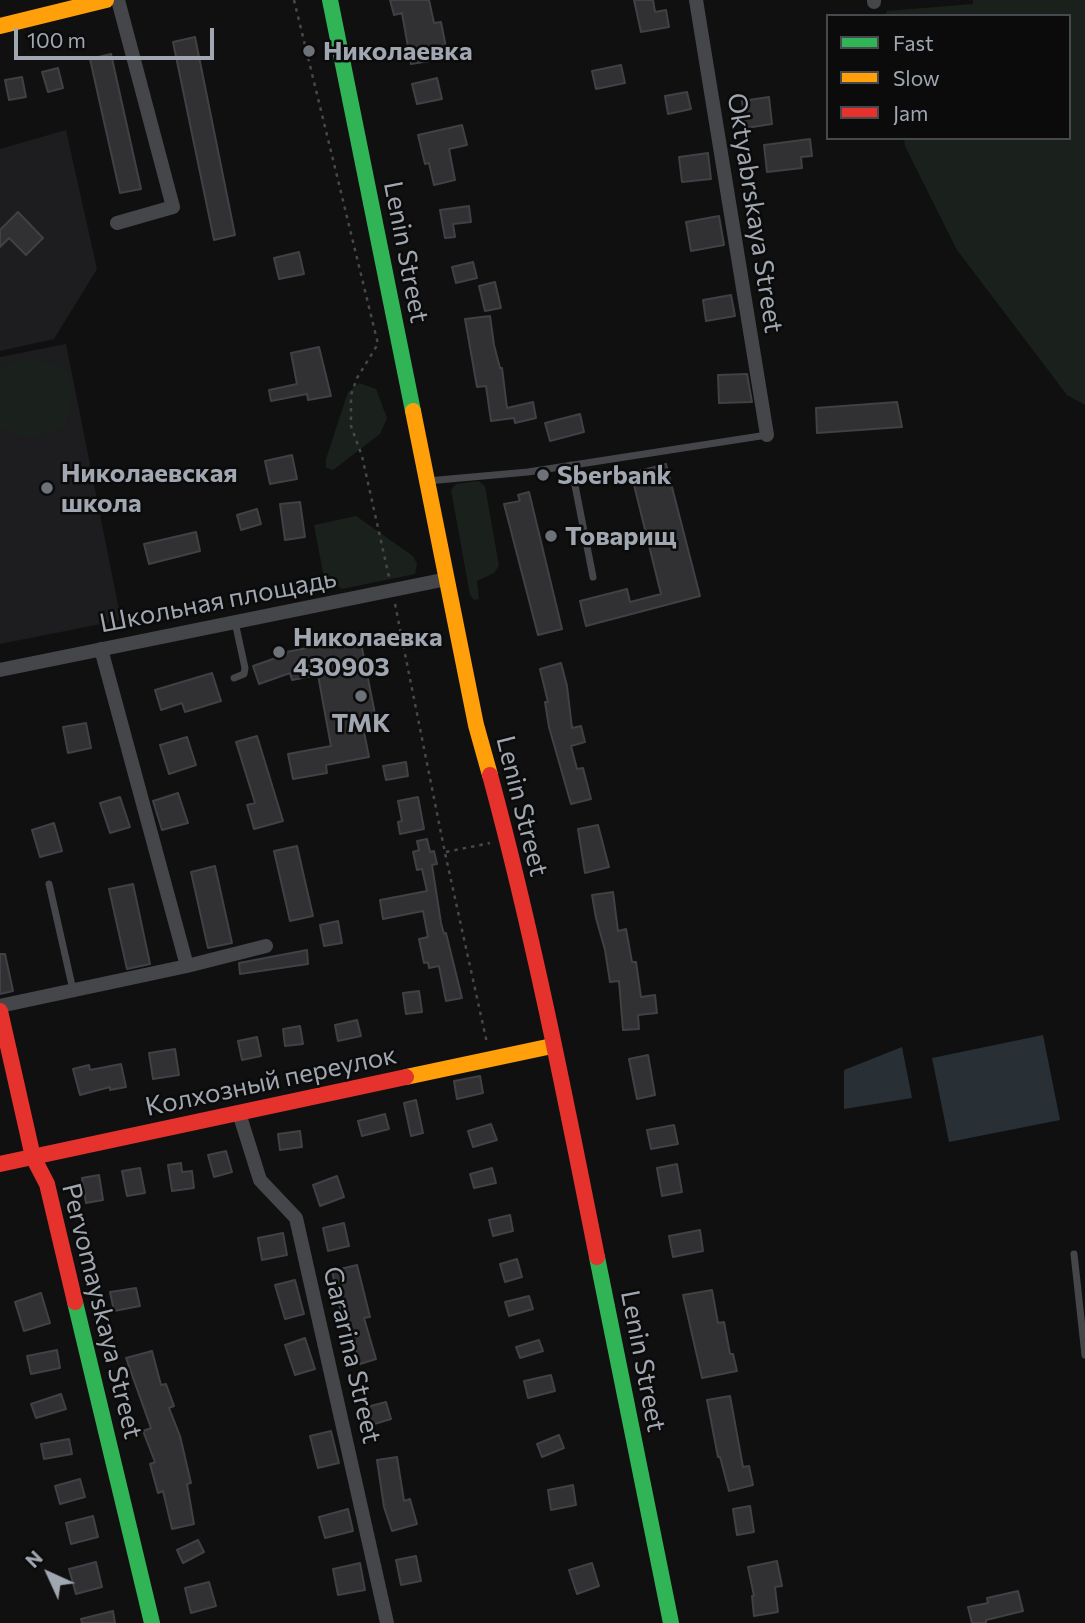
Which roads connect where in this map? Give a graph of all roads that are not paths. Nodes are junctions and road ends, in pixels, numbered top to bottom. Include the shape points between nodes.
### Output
1 (106, 0) edge
2 (118, 0) edge
3 (330, 0) edge
4 (696, 0) edge
5 (0, 26) edge
6 (117, 223) dead end
7 (767, 435) joint
8 (570, 465) junction
9 (426, 481) junction
10 (593, 577) dead end
11 (447, 579) junction
12 (235, 622) junction
13 (102, 649) junction
14 (0, 670) edge
15 (234, 678) dead end
16 (49, 884) dead end
17 (266, 946) dead end
18 (187, 966) junction
19 (73, 990) junction
20 (0, 1006) edge
21 (0, 1011) edge
22 (552, 1046) junction
23 (240, 1113) junction
24 (33, 1157) junction
25 (0, 1164) edge
26 (1073, 1254) dead end
27 (1085, 1355) edge
28 (152, 1623) edge
29 (387, 1623) edge
30 (671, 1623) edge

1 - 5 main road
2 - 6 street via 173,207
3 - 9 main road, Lenin Street
4 - 7 street, Oktyabrskaya Street
7 - 8 lane
8 - 9 lane
8 - 10 lane
9 - 11 main road, Lenin Street
11 - 12 street, Школьная площадь
11 - 22 main road, Lenin Street via 476,724 507,839
12 - 13 street, Школьная площадь
12 - 15 lane via 245,668 244,674
13 - 14 street, Школьная площадь
13 - 18 street
16 - 19 lane
17 - 18 street
18 - 19 street
19 - 20 street
21 - 24 main road, Pervomayskaya Street
22 - 23 main road, Колхозный переулок
22 - 30 main road, Lenin Street
23 - 24 main road, Колхозный переулок
23 - 29 street, Gararina Street via 260,1180 296,1218
24 - 25 main road, Колхозный переулок
24 - 28 main road, Pervomayskaya Street via 47,1184
26 - 27 lane

